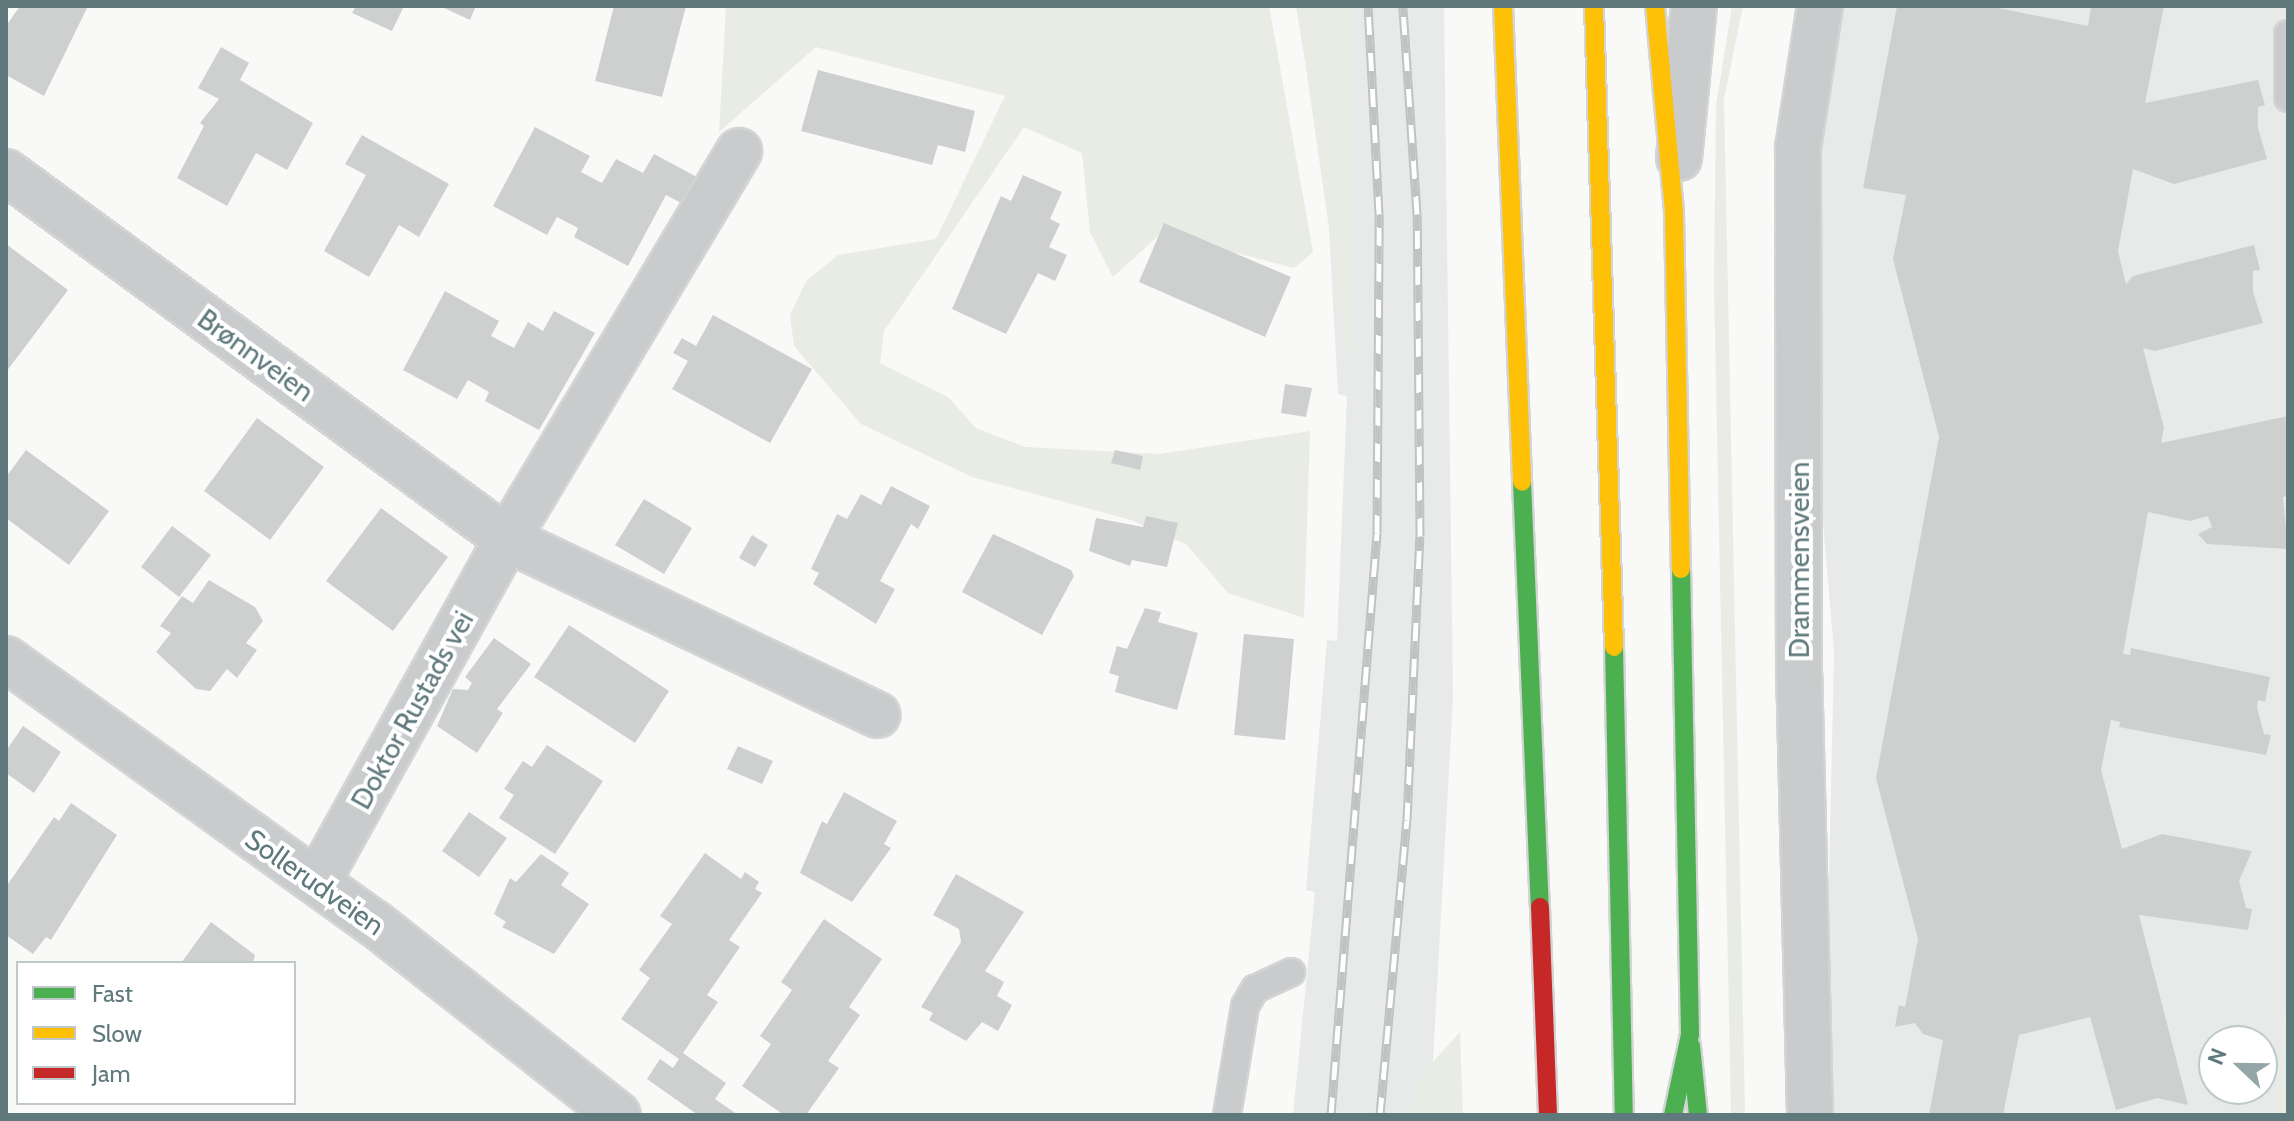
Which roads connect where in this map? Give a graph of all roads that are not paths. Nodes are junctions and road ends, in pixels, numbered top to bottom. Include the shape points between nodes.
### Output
1 (1503, 6) edge
2 (1594, 6) edge
3 (1655, 6) edge
4 (1694, 6) edge
5 (1820, 6) edge
6 (2288, 34) edge
7 (2288, 98) edge
8 (739, 151) dead end
9 (6, 172) edge
10 (1674, 212) junction
11 (507, 539) junction
12 (6, 659) edge
13 (877, 715) dead end
14 (317, 882) junction
15 (1291, 972) dead end
16 (1690, 1034) junction
17 (618, 1115) edge
18 (1227, 1115) edge
19 (1548, 1115) edge
20 (1624, 1115) edge
21 (1673, 1115) edge
22 (1698, 1115) edge
23 (1810, 1115) edge

1 - 19 main road
2 - 20 main road via 1602,124
3 - 10 main road
4 - 10 street
5 - 23 street, Drammensveien via 1798,148 1799,675
6 - 7 lane
8 - 11 street
9 - 11 street, Brønnveien
10 - 16 main road
11 - 13 street, Brønnveien
11 - 14 street, Doktor Rustads vei
12 - 14 street, Sollerudveien
14 - 17 street, Sollerudveien
15 - 18 lane via 1269,979 1245,1006
16 - 21 main road
16 - 22 main road

